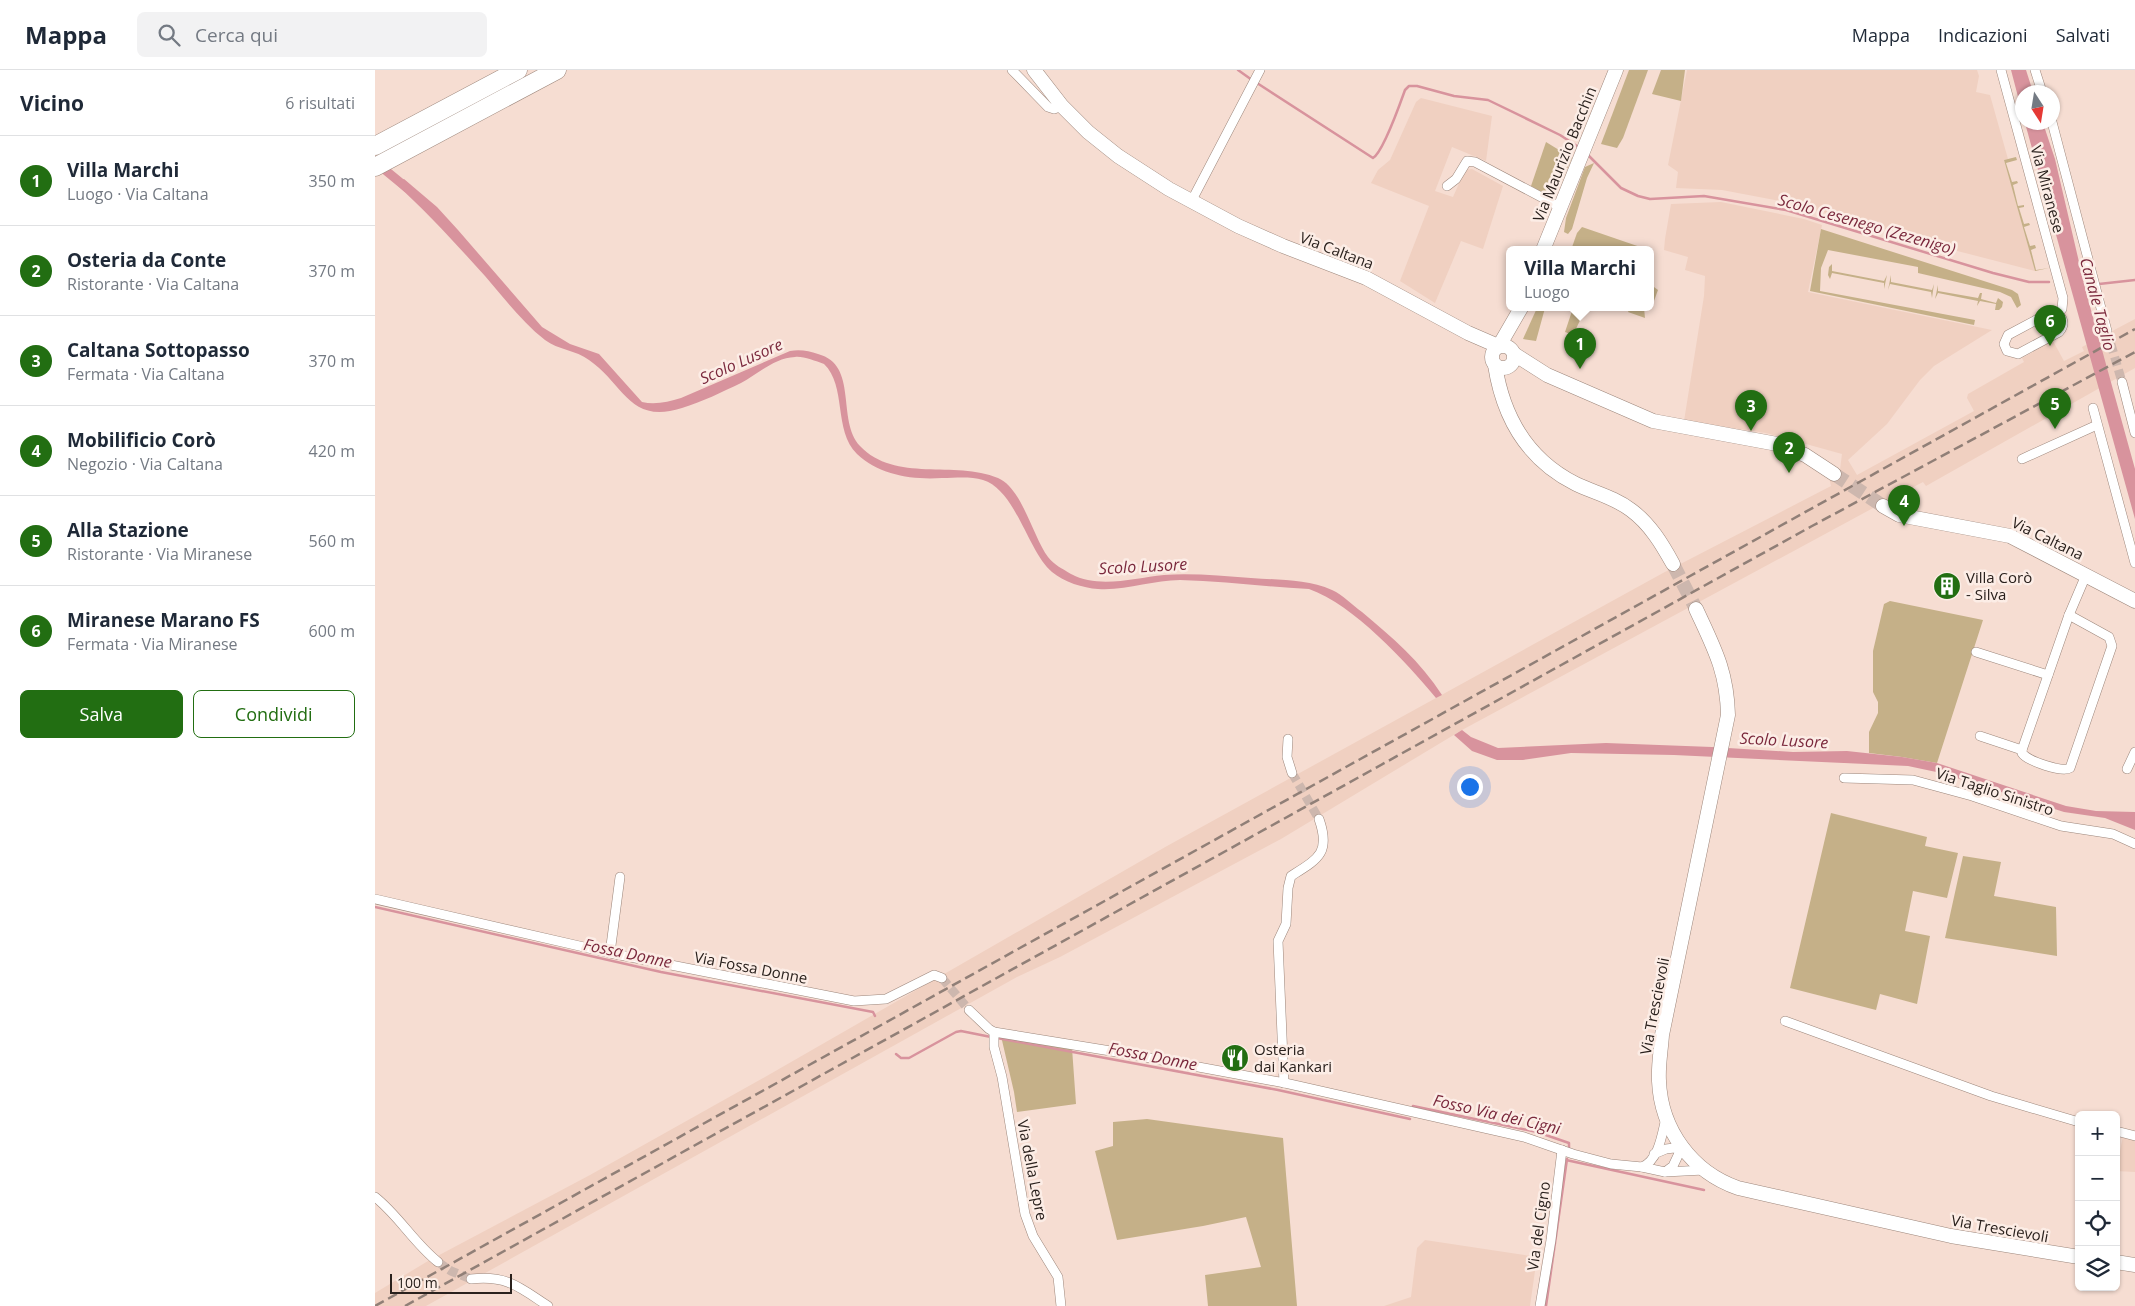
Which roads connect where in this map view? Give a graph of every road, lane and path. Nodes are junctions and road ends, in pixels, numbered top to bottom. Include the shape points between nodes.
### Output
1 (517, 70) edge
2 (557, 70) edge
3 (1012, 70) edge
4 (1034, 70) edge
5 (1616, 70) edge
6 (2001, 70) edge
7 (2035, 70) edge
8 (1259, 73) edge
9 (2040, 85) edge
10 (1062, 106) junction
11 (2054, 130) edge
12 (375, 146) edge
13 (375, 167) edge
14 (1447, 186) dead end
15 (1191, 202) junction
16 (1560, 207) junction
17 (1545, 246) edge
18 (1520, 311) edge
19 (2058, 314) junction
20 (2107, 331) tunnel mouth
21 (1504, 356) junction
22 (2122, 382) tunnel mouth
23 (2093, 408) dead end
24 (2097, 425) junction
25 (2135, 433) edge
26 (2022, 459) dead end
27 (1834, 474) tunnel mouth
28 (1883, 506) tunnel mouth
29 (2135, 563) edge
30 (1673, 564) tunnel mouth
31 (2086, 575) junction
32 (2135, 600) edge
33 (1696, 609) tunnel mouth
34 (2069, 615) junction
35 (1976, 652) dead end
36 (2048, 675) junction
37 (1980, 736) dead end
38 (1288, 739) dead end
39 (2022, 750) junction
40 (2135, 752) edge
41 (2127, 769) dead end
42 (1292, 773) tunnel mouth
43 (1844, 778) dead end
44 (1319, 819) tunnel mouth
45 (2135, 844) edge
46 (620, 877) dead end
47 (375, 899) edge
48 (610, 953) junction
49 (942, 978) dead end
50 (969, 1010) tunnel mouth
51 (1785, 1021) dead end
52 (994, 1034) junction
53 (1284, 1083) junction
54 (1667, 1118) junction
55 (2075, 1121) edge
56 (2120, 1132) edge
57 (2135, 1136) edge
58 (1682, 1148) junction
59 (1562, 1150) junction
60 (1654, 1154) junction
61 (1642, 1167) junction
62 (1704, 1170) junction
63 (1665, 1172) junction
64 (375, 1197) edge
65 (2075, 1256) edge
66 (438, 1262) tunnel mouth
67 (2120, 1263) edge
68 (2135, 1265) edge
69 (471, 1280) tunnel mouth
70 (548, 1306) edge
71 (1061, 1306) edge
72 (1540, 1306) edge

1 - 12 highway
2 - 13 highway
3 - 10 street, Via Caltana via 1048,107
4 - 10 main road, Via Caltana
5 - 16 main road, Via Maurizio Bacchin
6 - 19 street, Via Miranese via 2063,298 2064,304
7 - 9 street
8 - 15 street
10 - 15 main road, Via Caltana via 1118,156
11 - 20 street
14 - 16 street via 1456,179 1467,161 1475,162
15 - 21 main road, Via Caltana via 1274,242 1366,278
16 - 17 main road, Via Maurizio Bacchin
18 - 21 main road via 1513,320
19 - 19 street, Via Miranese via 2047,314 2008,335 2004,341 2005,348 2011,354 2018,354 2056,334 2063,325
21 - 27 main road, Via Caltana via 1653,421 1794,449
21 - 30 main road via 1505,400 1518,431 1532,452 1565,478 1617,500 1633,511 1655,535
22 - 25 street
23 - 24 street
24 - 26 street
24 - 29 street
28 - 31 main road, Via Caltana via 1899,514 2005,535
31 - 32 main road, Via Caltana
31 - 34 street
33 - 54 main road, Via Trescievoli via 1723,669 1727,707 1724,735 1662,1035 1659,1081
34 - 36 street
34 - 39 street via 2112,641 2070,768 2064,771 2027,759
35 - 36 street
36 - 39 street
37 - 39 street
38 - 42 street via 1287,757
40 - 41 street
43 - 45 street, Via Taglio Sinistro via 1913,780 2061,826 2113,834
44 - 53 street via 1324,835 1322,852 1291,876 1286,924 1278,941
46 - 48 street
47 - 48 street, Via Fossa Donne
48 - 49 street, Via Fossa Donne via 854,1001 886,999 934,975
50 - 52 street
51 - 55 street via 1991,1096
52 - 53 street via 1123,1053
52 - 71 street, Via della Lepre via 1025,1214 1033,1236 1057,1277
53 - 59 street via 1525,1137
54 - 58 main road, Via Trescievoli
54 - 60 street
56 - 57 street
58 - 60 street
58 - 62 main road, Via Trescievoli
58 - 63 street via 1673,1166
59 - 61 street via 1611,1164
59 - 72 street, Via del Cigno
60 - 61 street
61 - 63 street
62 - 63 street
62 - 65 main road, Via Trescievoli via 1727,1184 1786,1199 1951,1236
64 - 66 street
67 - 68 main road
69 - 70 street via 503,1279

